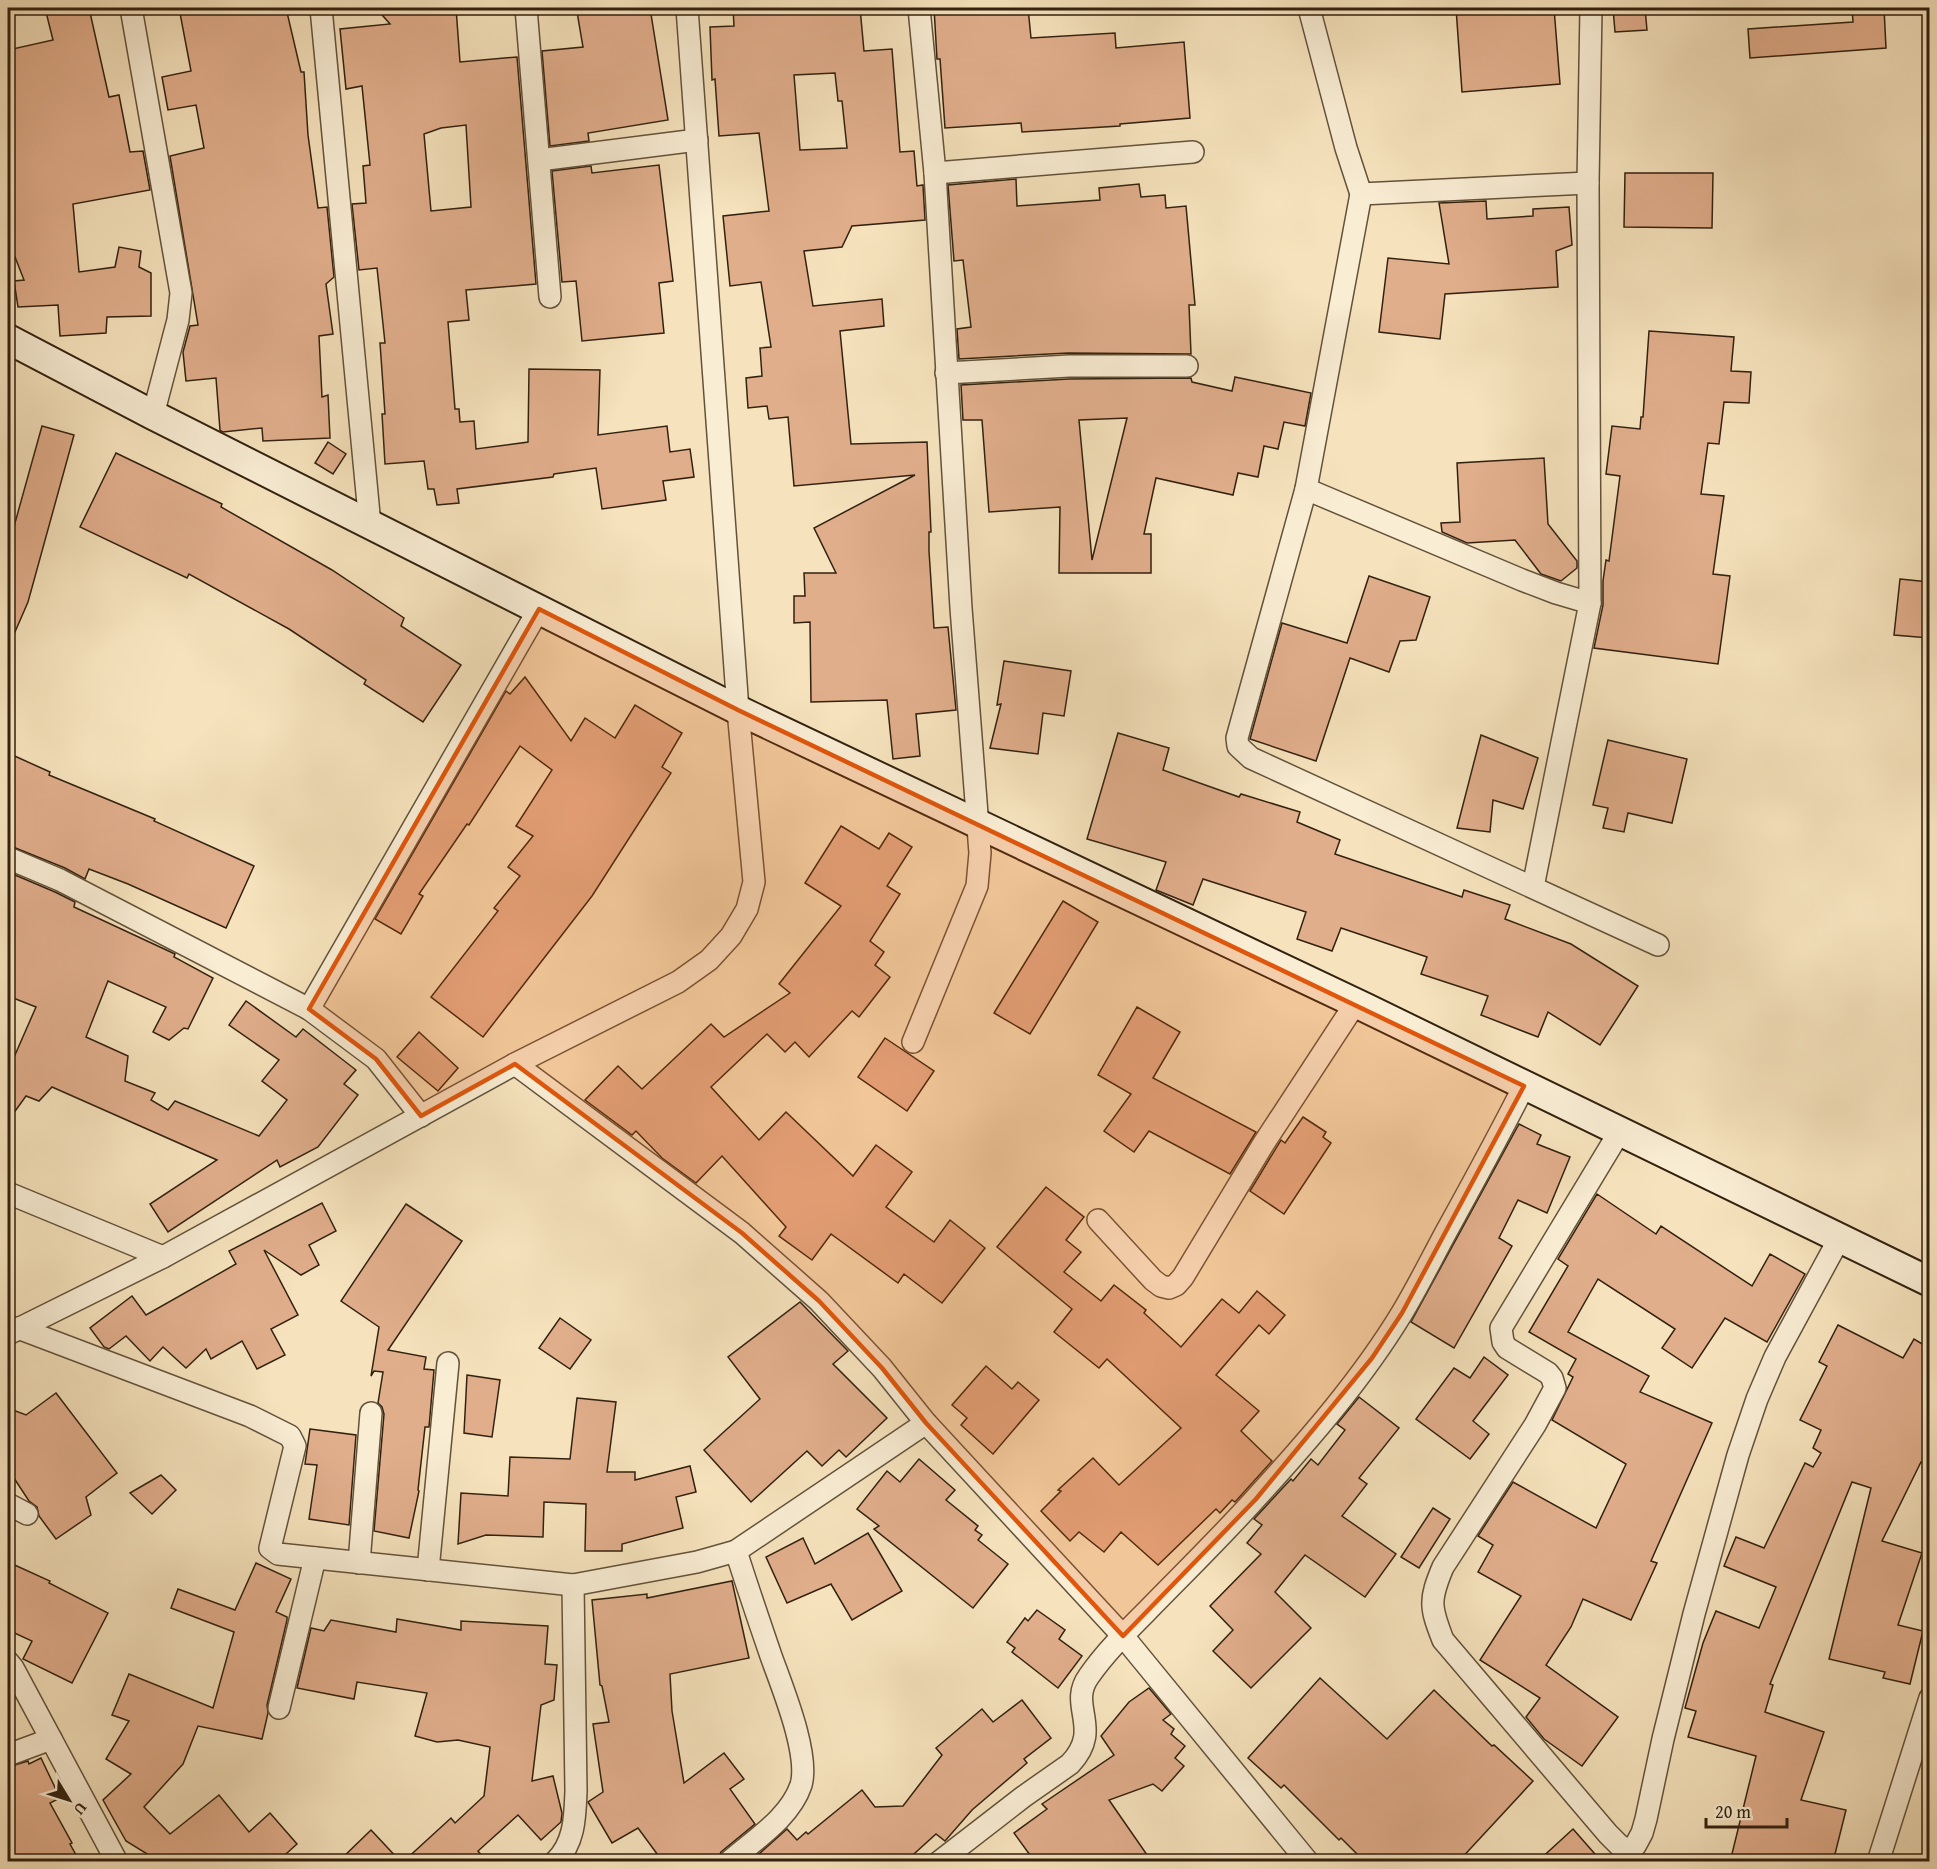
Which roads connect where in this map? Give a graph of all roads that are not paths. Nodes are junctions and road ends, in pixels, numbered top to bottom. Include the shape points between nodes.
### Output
1 (131, 8) edge
2 (321, 8) edge
3 (526, 8) edge
4 (687, 8) edge
5 (919, 8) edge
6 (1309, 8) edge
7 (1591, 8) edge
8 (697, 140) junction
9 (1193, 152) dead end
10 (539, 160) junction
11 (935, 174) junction
12 (1588, 183) junction
13 (1362, 194) junction
14 (550, 297) dead end
15 (8, 339) edge
16 (1187, 366) dead end
17 (946, 373) junction
18 (153, 415) junction
19 (1306, 489) junction
20 (370, 525) junction
21 (1590, 603) junction
22 (539, 609) junction
23 (738, 710) junction
24 (979, 826) junction
25 (8, 858) edge
26 (1533, 887) junction
27 (1658, 945) dead end
28 (1356, 1004) junction
29 (309, 1009) junction
30 (913, 1042) dead end
31 (514, 1064) junction
32 (1524, 1086) junction
33 (422, 1116) junction
34 (1620, 1131) junction
35 (8, 1192) edge
36 (1098, 1220) dead end
37 (1839, 1239) junction
38 (163, 1257) junction
39 (1929, 1282) edge
40 (13, 1331) edge
41 (448, 1363) dead end
42 (371, 1413) dead end
43 (926, 1423) junction
44 (8, 1504) edge
45 (27, 1514) dead end
46 (736, 1551) junction
47 (315, 1558) junction
48 (359, 1563) junction
49 (428, 1570) junction
50 (573, 1585) junction
51 (1123, 1636) junction
52 (8, 1662) edge
53 (1929, 1698) edge
54 (279, 1708) dead end
55 (51, 1739) junction
56 (8, 1755) edge
57 (561, 1860) edge
58 (117, 1862) edge
59 (729, 1862) edge
60 (939, 1862) edge
61 (1308, 1862) edge
62 (1878, 1862) edge

1 - 18 street via 181,293 178,320
2 - 20 street
3 - 10 street
4 - 8 street
5 - 11 street
6 - 13 street
7 - 12 street
8 - 10 street
8 - 23 street
9 - 11 street
10 - 14 street
11 - 17 street
12 - 13 street
12 - 21 street
13 - 19 street
15 - 18 main road
16 - 17 street via 1069,366
17 - 24 street
18 - 20 main road
19 - 21 street via 1522,580
19 - 26 street via 1237,738 1238,746 1251,758
20 - 22 main road
21 - 26 street
22 - 23 main road
22 - 29 street
23 - 24 main road
23 - 31 street via 754,882 747,909 731,936 709,960 678,982
24 - 28 main road
24 - 30 street via 977,886
25 - 29 street via 60,880
26 - 27 street
28 - 32 main road
28 - 36 street via 1176,1285 1169,1288 1153,1280
29 - 33 street via 376,1059
31 - 33 street
31 - 43 street via 742,1233 784,1269 882,1368
32 - 34 main road
32 - 51 street via 1402,1313 1372,1358 1256,1499
33 - 38 street
34 - 37 main road
34 - 37 street via 1501,1328 1507,1348 1548,1373 1555,1388 1443,1567 1432,1593 1434,1617 1443,1640 1608,1834 1628,1849 1635,1846 1646,1819 1694,1614 1753,1410 1775,1357
35 - 38 street
37 - 39 main road
38 - 40 street
40 - 47 street via 250,1416 290,1436 295,1446 270,1548 278,1554
41 - 49 street
42 - 48 street
43 - 46 street
43 - 51 street
44 - 45 street
46 - 50 street
46 - 59 street via 790,1712 803,1771 801,1786 785,1814
47 - 48 street
47 - 54 street
48 - 49 street
49 - 50 street
50 - 57 street via 574,1825
51 - 60 street via 1084,1685 1081,1700 1086,1740 1077,1757
51 - 61 street
52 - 55 street
53 - 62 street
55 - 56 street
55 - 58 street

